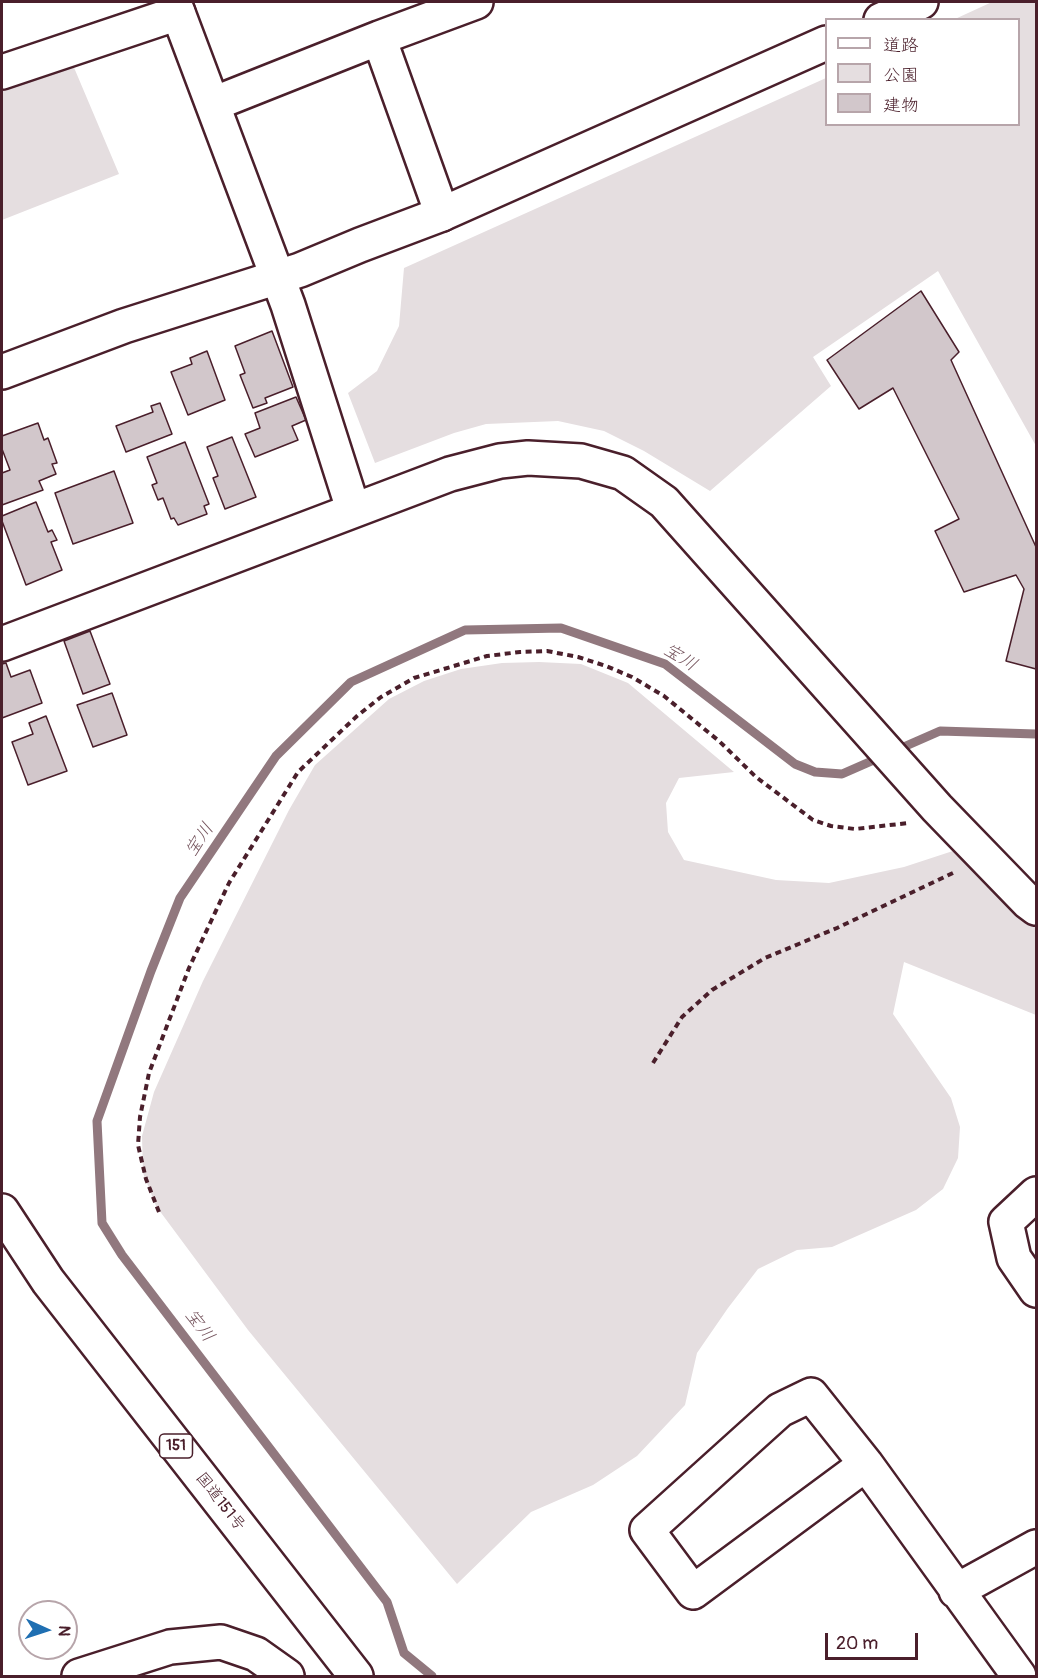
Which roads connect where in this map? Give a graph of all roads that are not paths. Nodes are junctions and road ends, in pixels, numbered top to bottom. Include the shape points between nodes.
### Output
1 (476, 2) edge
2 (921, 2) edge
3 (176, 7) edge
4 (885, 18) edge
5 (379, 38) junction
6 (825, 44) edge
7 (2, 72) edge
8 (213, 104) junction
9 (442, 214) junction
10 (278, 278) junction
11 (2, 372) edge
12 (353, 509) junction
13 (2, 644) edge
14 (1036, 908) edge
15 (1036, 1194) edge
16 (2, 1211) edge
17 (1036, 1290) edge
18 (866, 1464) junction
19 (1036, 1547) edge
20 (957, 1591) junction
21 (80, 1677) edge
22 (287, 1677) edge
23 (356, 1677) edge
24 (1019, 1677) edge

1 - 5 main road
2 - 4 main road
3 - 7 main road
3 - 8 main road
5 - 8 main road
5 - 9 main road
6 - 9 main road
8 - 10 main road
9 - 10 main road
10 - 11 main road via 123,326
10 - 12 main road
12 - 13 main road
12 - 14 main road via 450,474 500,461 581,461 622,473 664,502 932,803
15 - 17 main road via 1006,1222 1014,1258
16 - 23 main road, 国道151号 / 151 via 48,1281
18 - 18 main road via 811,1395 780,1410 647,1530 693,1592
18 - 20 main road
19 - 20 main road
20 - 24 main road
21 - 22 main road via 170,1647 221,1642 256,1654

